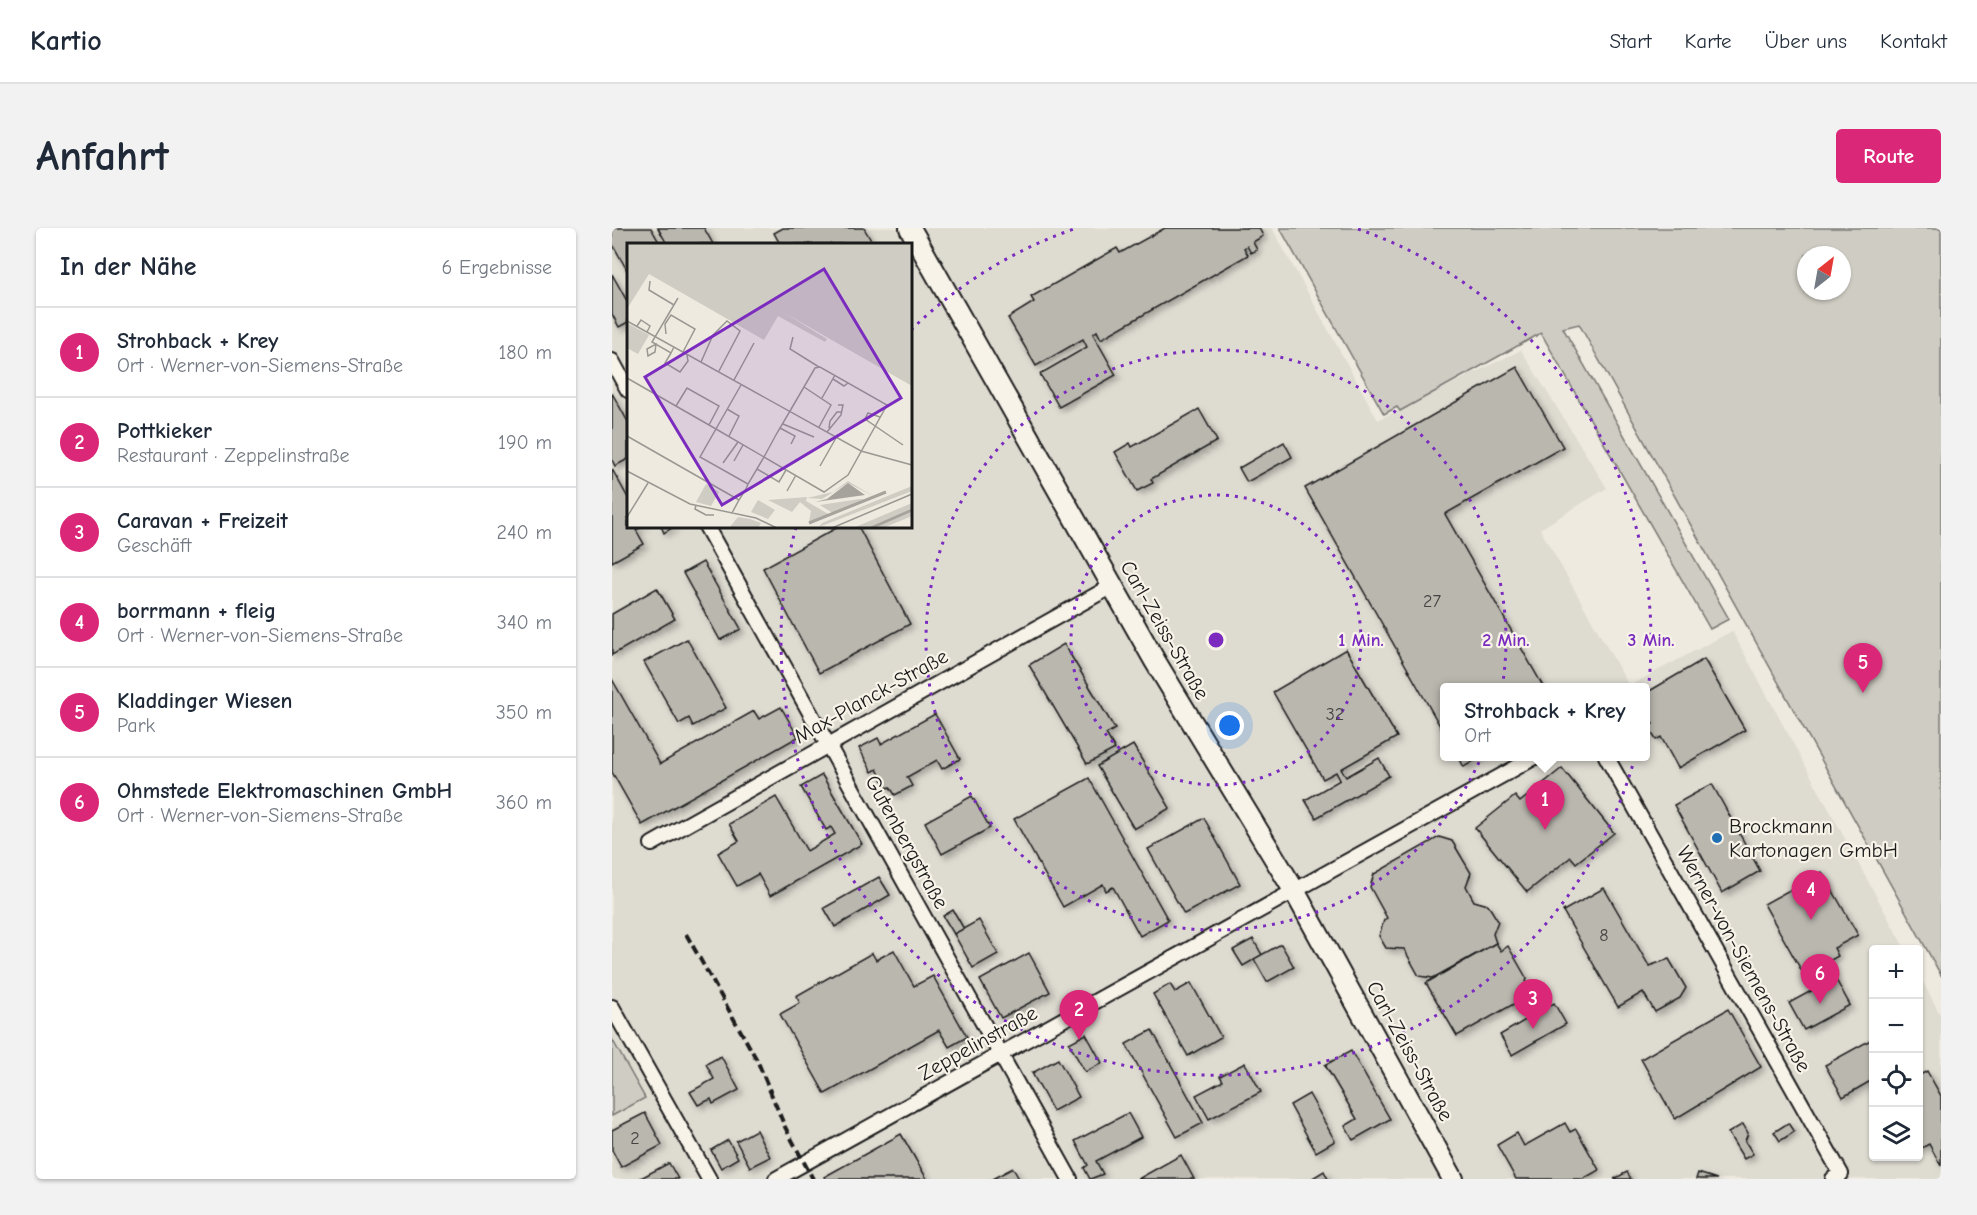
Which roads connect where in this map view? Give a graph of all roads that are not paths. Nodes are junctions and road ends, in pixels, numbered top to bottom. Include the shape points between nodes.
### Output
1 (910, 228) edge
2 (612, 361) edge
3 (627, 388) edge
4 (707, 528) edge
5 (1112, 586) junction
6 (829, 744) junction
7 (1528, 761) edge
8 (1609, 761) edge
9 (652, 844) dead end
10 (1295, 892) junction
11 (612, 1007) edge
12 (1000, 1054) junction
13 (709, 1179) edge
14 (776, 1179) edge
15 (1070, 1179) edge
16 (1453, 1179) edge
17 (1833, 1179) edge

1 - 5 main road, Carl-Zeiss-Straße
2 - 3 street
4 - 6 street, Gutenbergstraße
5 - 6 street, Max-Planck-Straße
5 - 10 main road, Carl-Zeiss-Straße
6 - 9 street, Max-Planck-Straße
6 - 12 street, Gutenbergstraße
7 - 10 street
8 - 17 street, Werner-von-Siemens-Straße via 1841,1174
10 - 12 street, Zeppelinstraße
10 - 16 main road, Carl-Zeiss-Straße
11 - 13 street
12 - 14 street, Zeppelinstraße
12 - 15 street, Gutenbergstraße

